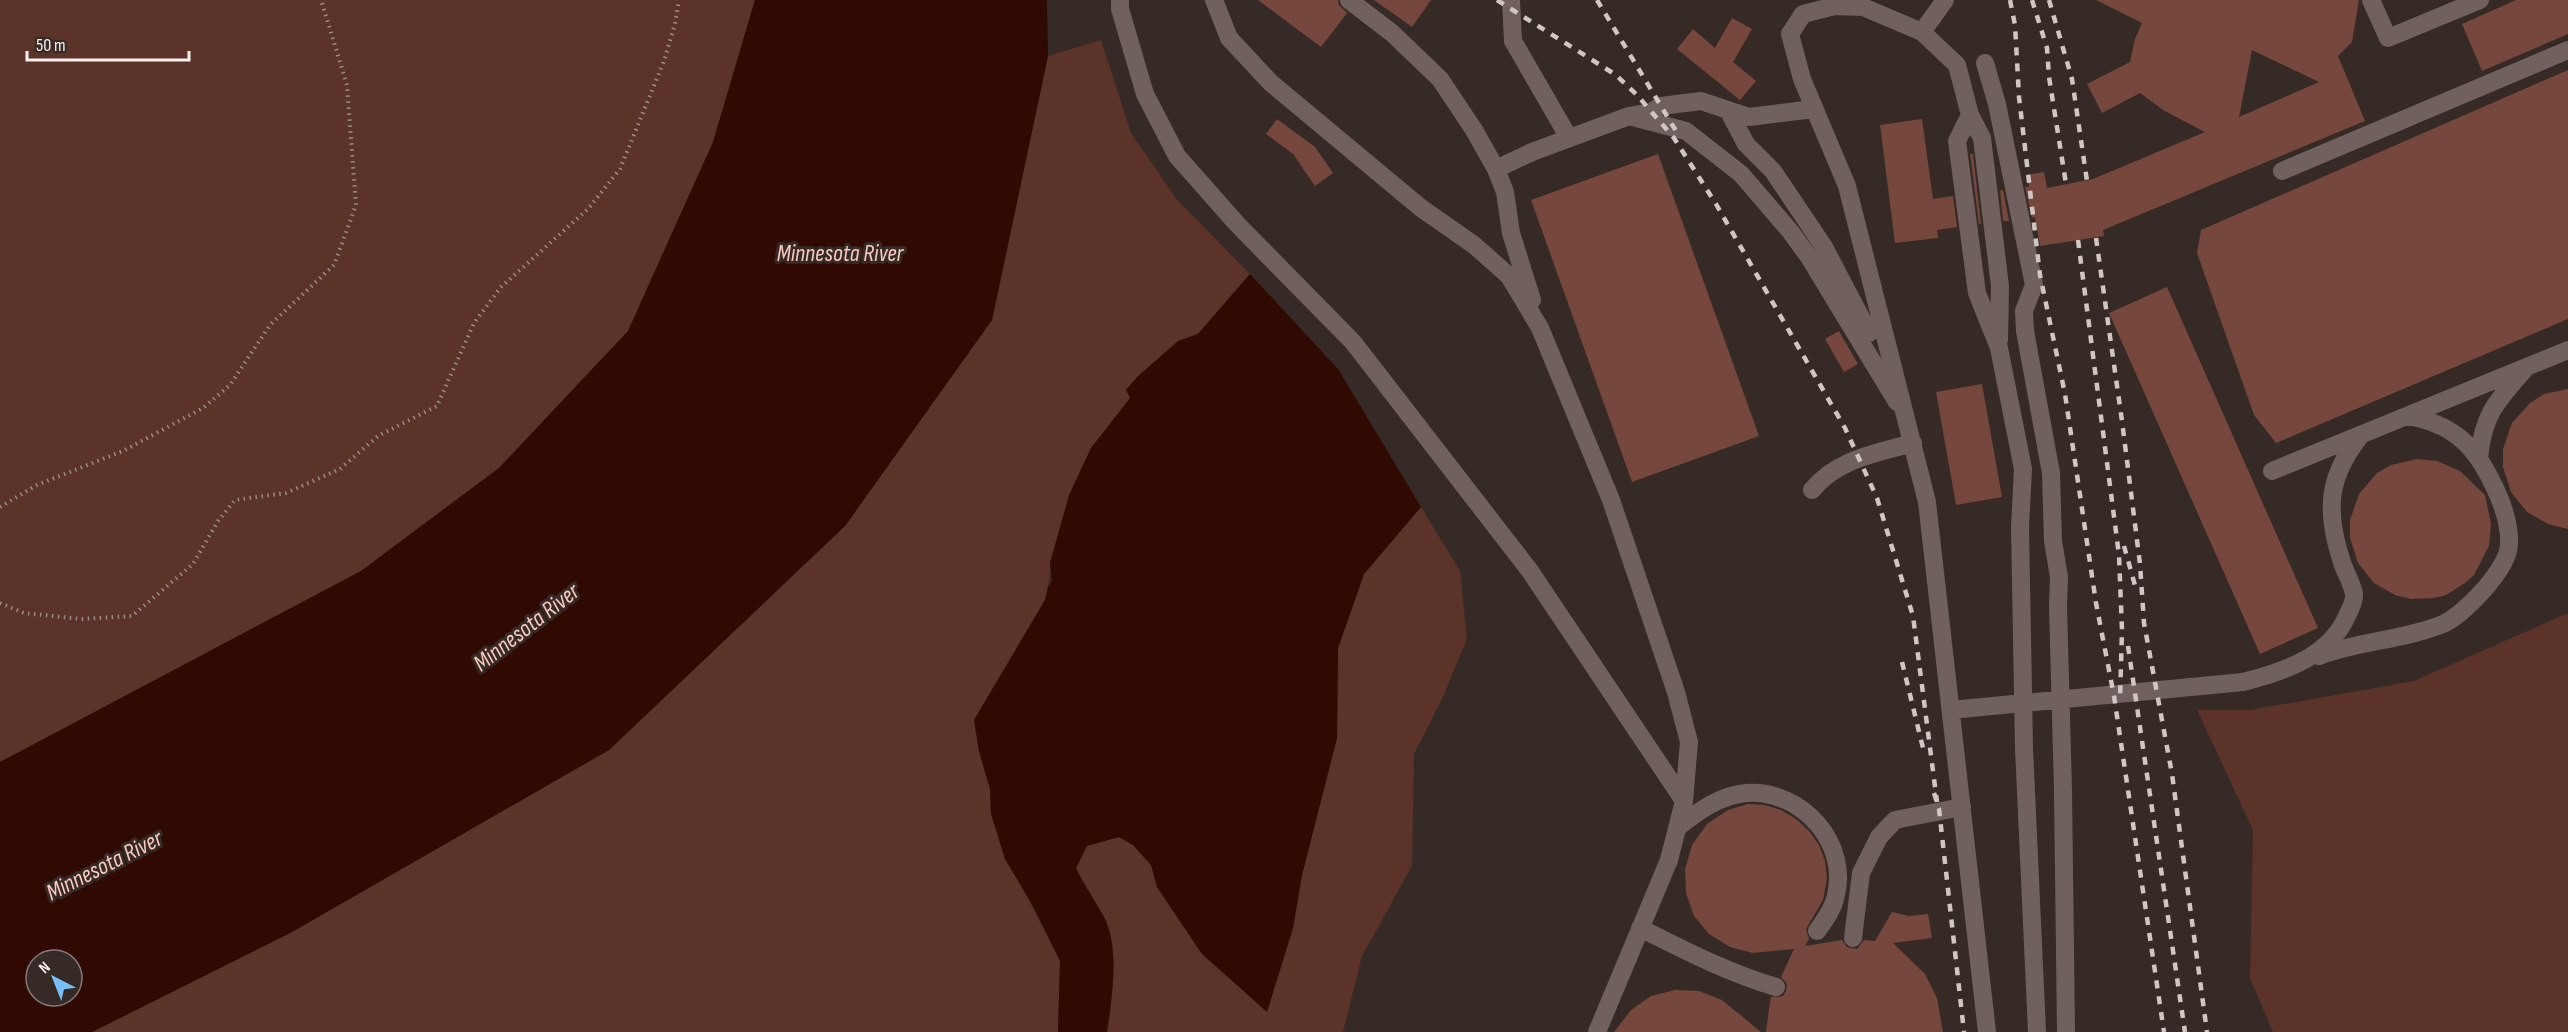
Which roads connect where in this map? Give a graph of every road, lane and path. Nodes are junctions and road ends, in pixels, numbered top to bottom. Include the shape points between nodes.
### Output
1 (321, 0) edge
2 (679, 0) edge
3 (1120, 0) edge
4 (1214, 0) edge
5 (1349, 0) edge
6 (1511, 0) edge
7 (1945, 0) edge
8 (2371, 0) edge
9 (2480, 0) edge
10 (1823, 3) edge
11 (1922, 32) junction
12 (2568, 50) edge
13 (1985, 63) dead end
14 (1814, 109) junction
15 (1728, 110) junction
16 (1970, 115) junction
17 (1629, 116) junction
18 (1569, 138) junction
19 (1496, 169) junction
20 (2282, 171) dead end
21 (1540, 328) junction
22 (1999, 348) junction
23 (2568, 350) edge
24 (2526, 367) junction
25 (1903, 399) junction
26 (2408, 416) junction
27 (1907, 419) junction
28 (2361, 435) junction
29 (1913, 443) junction
30 (2479, 458) junction
31 (2272, 471) dead end
32 (1812, 490) dead end
33 (0, 507) edge
34 (0, 603) edge
35 (2301, 662) junction
36 (2061, 700) junction
37 (2024, 704) junction
38 (1951, 710) junction
39 (1684, 801) junction
40 (1962, 807) junction
41 (1677, 828) junction
42 (1640, 927) junction
43 (1817, 932) dead end
44 (1853, 938) dead end
45 (1776, 987) dead end
46 (1597, 1032) edge
47 (1987, 1032) edge
48 (2037, 1032) edge
49 (2066, 1032) edge

1 - 33 path via 347,85 356,205 334,264 270,325 230,386 203,408 123,451 37,485
2 - 34 path via 664,61 620,169 588,209 501,287 474,323 437,405 378,436 340,469 286,493 235,500 193,564 132,616 81,619 24,613
3 - 39 lane via 1145,94 1177,156 1237,224 1353,342 1530,571
4 - 21 lane via 1229,38 1270,83 1509,276
5 - 19 lane via 1392,33 1440,79
6 - 18 lane via 1513,41
7 - 11 lane
8 - 9 lane via 2388,38
10 - 11 lane via 1863,7
10 - 14 lane via 1803,14 1790,34
11 - 16 lane via 1957,65
12 - 20 lane
13 - 36 lane via 2034,285 2024,311 2025,331 2051,473 2053,540 2059,577
14 - 15 lane via 1749,117
14 - 25 lane via 1847,186
15 - 17 lane via 1701,101 1661,106
15 - 25 lane via 1746,144 1773,171 1824,247
16 - 22 lane via 1982,138 2000,286
16 - 22 lane via 1957,141 1977,293
17 - 18 lane
17 - 27 lane via 1686,131 1741,174 1814,265
18 - 19 lane
19 - 21 lane
21 - 39 lane via 1611,500 1676,692 1689,742
22 - 37 lane via 2023,469 2020,527
23 - 24 lane
24 - 26 lane
24 - 30 lane via 2494,405 2482,432
25 - 27 lane
26 - 28 lane
26 - 30 lane via 2433,420 2466,442
27 - 29 lane
28 - 31 lane
28 - 35 lane via 2345,455 2334,481 2332,516 2332,532 2354,596 2344,624 2332,640
29 - 32 lane via 1859,457 1821,480
29 - 38 lane via 1927,502
30 - 35 lane via 2506,517 2509,547 2481,594 2445,623 2342,647
35 - 36 lane via 2276,674 2242,682
36 - 37 lane
36 - 49 lane
37 - 38 lane
37 - 48 lane
38 - 40 lane
39 - 41 lane
40 - 44 lane via 1895,820 1879,837 1861,873
40 - 47 lane
41 - 42 lane via 1669,860
41 - 43 lane via 1701,809 1746,793 1787,800 1804,809 1830,843 1837,861 1835,899
42 - 45 lane via 1701,959
42 - 46 lane

